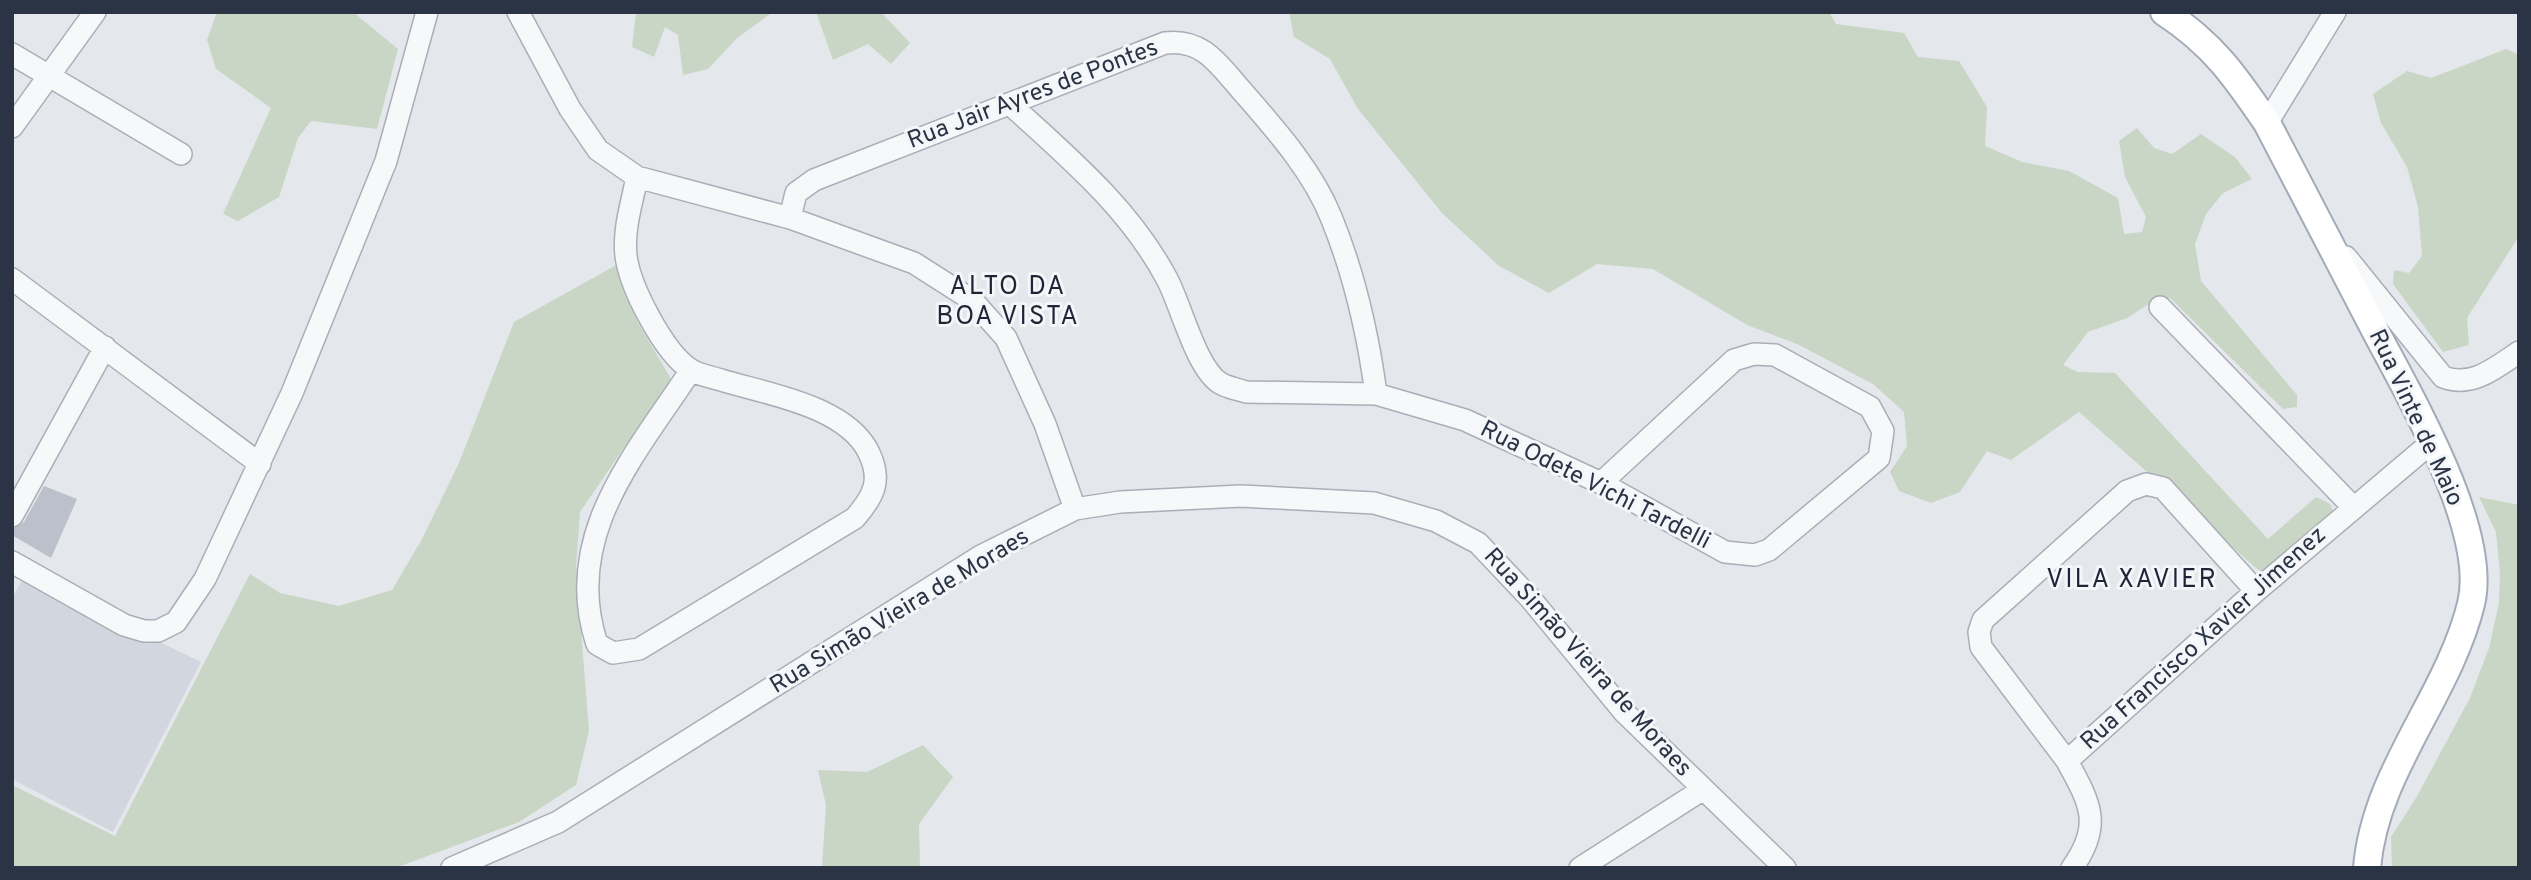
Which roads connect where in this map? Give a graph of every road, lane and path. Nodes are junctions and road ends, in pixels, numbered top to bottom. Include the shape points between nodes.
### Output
1 (95, 12) edge
2 (427, 12) edge
3 (518, 12) edge
4 (2164, 12) edge
5 (2335, 12) edge
6 (12, 54) edge
7 (50, 74) junction
8 (1011, 105) junction
9 (2267, 123) junction
10 (12, 127) edge
11 (181, 154) dead end
12 (637, 177) junction
13 (790, 218) junction
14 (2319, 222) junction
15 (12, 279) edge
16 (2160, 307) dead end
17 (105, 348) junction
18 (2519, 352) edge
19 (691, 370) junction
20 (1376, 394) junction
21 (2432, 442) junction
22 (260, 464) junction
23 (1601, 483) junction
24 (2354, 508) junction
25 (1075, 509) junction
26 (12, 516) edge
27 (12, 562) edge
28 (2256, 591) junction
29 (2067, 761) junction
30 (1702, 789) junction
31 (452, 868) edge
32 (1580, 868) edge
33 (1785, 868) edge
34 (2072, 868) edge
35 (2367, 868) edge

1 - 7 street
2 - 22 street via 386,161
3 - 12 street via 570,109 598,150
4 - 9 main road, Rua Vinte de Maio via 2198,34 2234,74
5 - 9 street
6 - 7 street
7 - 10 street
7 - 11 street
8 - 13 street, Rua Jair Ayres de Pontes via 814,180 796,193
8 - 20 street, Rua Odete Vichi Tardelli via 1131,220 1167,280 1204,364 1219,383 1246,391
8 - 20 street, Rua Jair Ayres de Pontes via 1165,43 1192,43 1204,49 1286,142 1330,216 1371,355
9 - 14 main road, Rua Vinte de Maio
12 - 13 street
12 - 19 street via 626,227 626,257 635,288 662,339
13 - 25 street via 914,263 972,300 1006,338 1045,424
14 - 18 street via 2443,377 2471,381
14 - 21 main road, Rua Vinte de Maio
15 - 17 street
16 - 24 street
17 - 22 street
17 - 26 street
19 - 19 street via 832,415 862,437 877,469 874,496 855,518 639,649 613,653 597,644 593,631 588,575 594,532 607,499
20 - 23 street, Rua Odete Vichi Tardelli via 1465,420
21 - 24 street, Rua Francisco Xavier Jimenez
21 - 35 main road, Rua Vinte de Maio via 2463,523 2471,555 2472,600 2459,647 2384,793
22 - 27 street via 205,579 176,622 158,631 124,625
23 - 23 street, Rua Odete Vichi Tardelli via 1725,552 1755,555 1769,550 1879,458 1883,431 1870,407 1774,355 1754,354 1734,360
24 - 28 street, Rua Francisco Xavier Jimenez
25 - 30 street, Rua Simão Vieira de Moraes via 1241,496 1374,503 1436,521 1478,543 1625,713
25 - 31 street, Rua Simão Vieira de Moraes via 981,556 558,822
28 - 29 street, Rua Francisco Xavier Jimenez
28 - 29 street via 2163,488 2146,484 2127,491 1983,620 1981,647
29 - 34 street, Rua Francisco Xavier Jimenez via 2088,798 2093,827
30 - 32 street
30 - 33 street, Rua Simão Vieira de Moraes

